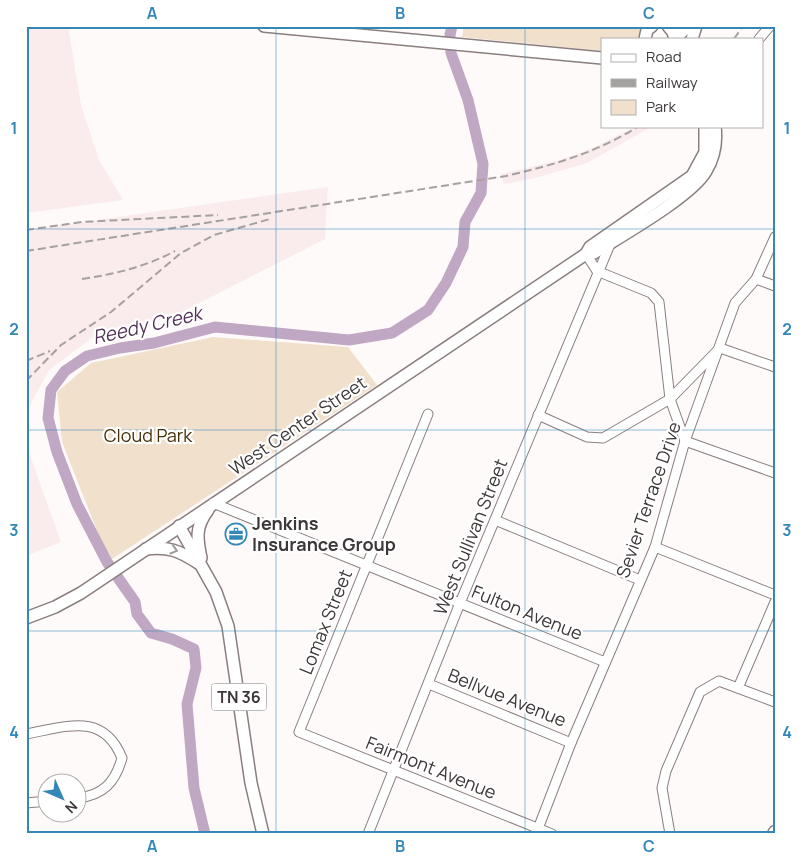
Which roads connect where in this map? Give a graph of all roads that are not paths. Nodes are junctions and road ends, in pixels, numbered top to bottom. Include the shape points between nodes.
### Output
1 (264, 26) edge
2 (652, 26) edge
3 (688, 26) edge
4 (696, 26) edge
5 (770, 26) edge
6 (644, 38) edge
7 (676, 38) edge
8 (692, 38) edge
9 (760, 38) edge
10 (601, 58) edge
11 (709, 128) edge
12 (710, 128) edge
13 (775, 237) edge
14 (611, 242) junction
15 (586, 254) junction
16 (597, 271) junction
17 (756, 279) junction
18 (775, 286) edge
19 (720, 348) junction
20 (775, 367) edge
21 (670, 399) junction
22 (428, 414) dead end
23 (538, 415) junction
24 (685, 442) junction
25 (775, 473) edge
26 (213, 503) junction
27 (495, 520) junction
28 (178, 526) junction
29 (655, 547) junction
30 (143, 550) junction
31 (202, 565) junction
32 (367, 565) junction
33 (640, 580) junction
34 (775, 595) edge
35 (775, 602) edge
36 (460, 603) junction
37 (26, 618) edge
38 (606, 662) junction
39 (429, 684) junction
40 (738, 688) junction
41 (775, 702) edge
42 (299, 732) joint
43 (26, 734) edge
44 (571, 743) junction
45 (394, 770) junction
46 (88, 797) edge
47 (537, 831) edge
48 (263, 834) edge
49 (368, 834) edge
50 (552, 834) edge
51 (670, 834) edge

1 - 10 main road
2 - 6 main road
3 - 7 main road
4 - 8 main road
5 - 9 street
11 - 15 main road, West Center Street via 705,152 692,176 590,246
12 - 14 main road, West Center Street via 716,139 712,159 697,183
13 - 17 street, Sevier Terrace Drive
14 - 15 main road, West Center Street via 594,253
14 - 16 street, West Sullivan Street
15 - 16 street
15 - 26 main road, West Center Street
16 - 21 street via 651,292 659,302
16 - 23 street, West Sullivan Street
17 - 18 street
17 - 19 street, Sevier Terrace Drive via 735,303
19 - 20 street
19 - 21 street
19 - 24 street, Sevier Terrace Drive
21 - 23 street via 603,438 588,437
21 - 24 street
22 - 32 street, Lomax Street
23 - 27 street, West Sullivan Street
24 - 25 street
24 - 29 street, Sevier Terrace Drive
26 - 28 main road, West Center Street
26 - 31 main road via 202,518 197,533
26 - 32 street, Fulton Avenue
27 - 33 street
27 - 36 street, West Sullivan Street
28 - 30 main road, West Center Street
28 - 31 main road, TN 36
29 - 33 street, Sevier Terrace Drive
29 - 34 street
30 -> 31 main road via 176,549
30 - 37 main road, West Center Street via 55,607
31 - 48 main road, TN 36 via 228,626 251,783
32 - 36 street, Fulton Avenue
32 - 42 street, Lomax Street
33 - 38 street, Sevier Terrace Drive
35 - 40 street
36 - 38 street, Fulton Avenue
36 - 39 street, West Sullivan Street
38 - 44 street, Sevier Terrace Drive
39 - 44 street, Bellvue Avenue
39 - 45 street, West Sullivan Street
40 - 41 street
40 - 51 street via 719,681 707,686 695,700 662,788
42 - 45 street, Fairmont Avenue
43 - 46 street via 78,724 90,725 115,742 122,758 118,771 95,796
44 - 47 street, Sevier Terrace Drive
45 - 47 street, Fairmont Avenue
45 - 49 street, West Sullivan Street
47 - 50 street, Fairmont Avenue

